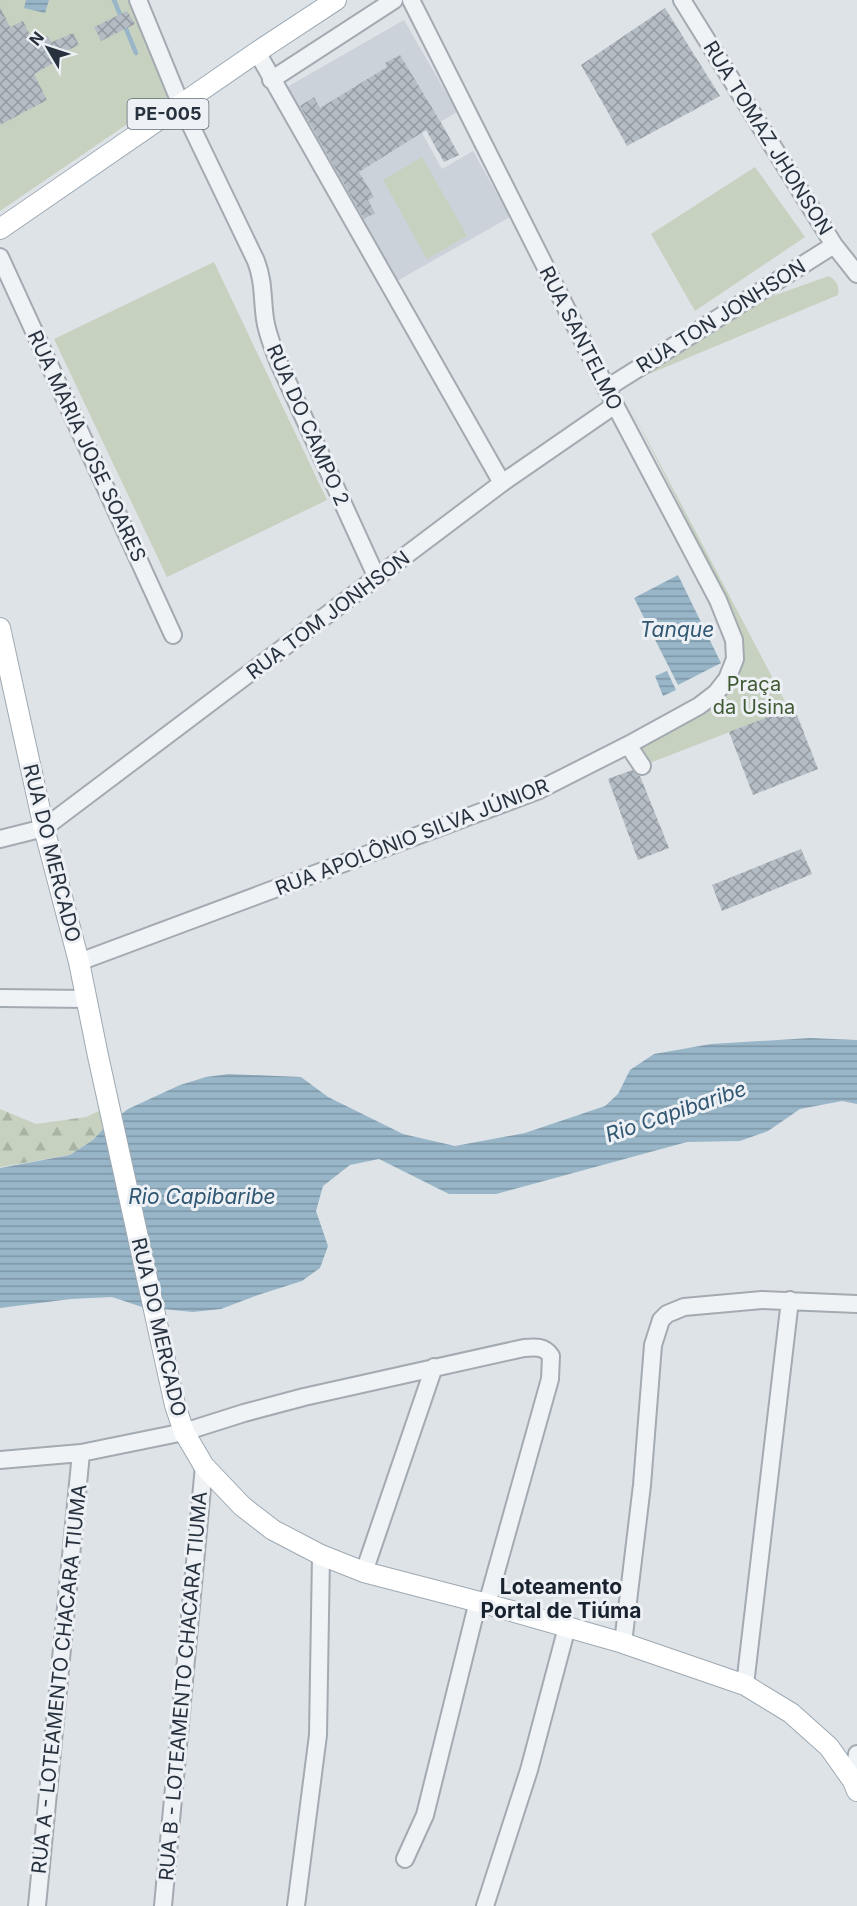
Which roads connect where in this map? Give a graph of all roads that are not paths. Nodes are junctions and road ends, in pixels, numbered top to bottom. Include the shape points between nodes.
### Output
1 (138, 0) edge
2 (336, 0) edge
3 (394, 0) edge
4 (411, 0) edge
5 (682, 0) edge
6 (257, 52) junction
7 (271, 80) junction
8 (181, 105) junction
9 (0, 229) edge
10 (834, 245) junction
11 (0, 256) edge
12 (857, 274) edge
13 (607, 388) junction
14 (615, 405) junction
15 (502, 483) junction
16 (377, 578) junction
17 (0, 628) edge
18 (173, 635) dead end
19 (727, 679) joint
20 (628, 745) junction
21 (642, 766) dead end
22 (44, 828) junction
23 (0, 838) edge
24 (79, 962) junction
25 (0, 998) edge
26 (87, 999) junction
27 (790, 1300) junction
28 (857, 1304) edge
29 (434, 1367) junction
30 (184, 1432) junction
31 (81, 1453) junction
32 (0, 1460) edge
33 (204, 1466) junction
34 (321, 1555) junction
35 (364, 1572) junction
36 (482, 1602) junction
37 (567, 1626) junction
38 (623, 1643) junction
39 (745, 1685) junction
40 (857, 1754) edge
41 (855, 1786) edge
42 (405, 1859) dead end
43 (37, 1906) edge
44 (163, 1906) edge
45 (296, 1906) edge
46 (485, 1906) edge

1 - 8 street, RUA DO CAMPO 2
2 - 6 main road, PE-005
3 - 7 street
4 - 13 street, RUA SANTELMO
5 - 10 street, RUA TOMAZ JHONSON
6 - 7 street
6 - 8 main road, PE-005
7 - 15 street
8 - 9 main road, PE-005
8 - 16 street, RUA DO CAMPO 2 via 256,261 268,335
10 - 12 street, RUA TOMAZ JHONSON
10 - 13 street, RUA TON JONHSON
11 - 18 street, RUA MARIA JOSE SOARES
13 - 14 street, RUA SANTELMO
14 - 15 street, RUA TOM JONHSON
14 - 19 street, RUA SANTELMO via 729,625 735,659
15 - 16 street, RUA TOM JONHSON
16 - 22 street, RUA TOM JONHSON
17 - 22 main road, RUA DO MERCADO
19 - 20 street, RUA APOLÔNIO SILVA JÚNIOR via 699,706
20 - 21 street
20 - 24 street, RUA APOLÔNIO SILVA JÚNIOR via 537,791
22 - 23 street
22 - 24 main road, RUA DO MERCADO
24 - 26 main road, RUA DO MERCADO
25 - 26 street
26 - 30 main road, RUA DO MERCADO
27 - 28 street
27 - 38 street via 684,1307 661,1320 653,1345 642,1485
27 - 39 street
29 - 30 street via 264,1407
29 - 35 street
29 - 36 street via 524,1348 544,1349 551,1356 550,1379
30 - 31 street
30 - 33 main road, RUA DO MERCADO
31 - 32 street
31 - 43 street, RUA A - LOTEAMENTO CHACARA TIUMA
33 - 34 main road, RUA DO MERCADO via 242,1506 273,1530
33 - 44 street, RUA B - LOTEAMENTO CHACARA TIUMA
34 - 35 main road, RUA DO MERCADO
34 - 45 street via 318,1736
35 - 36 main road, RUA DO MERCADO
36 - 37 main road, RUA DO MERCADO
36 - 42 street via 425,1815
37 - 38 main road, RUA DO MERCADO
37 - 46 street via 529,1770
38 - 39 main road, RUA DO MERCADO
39 - 41 main road, RUA DO MERCADO via 791,1713 829,1747
40 - 41 street

